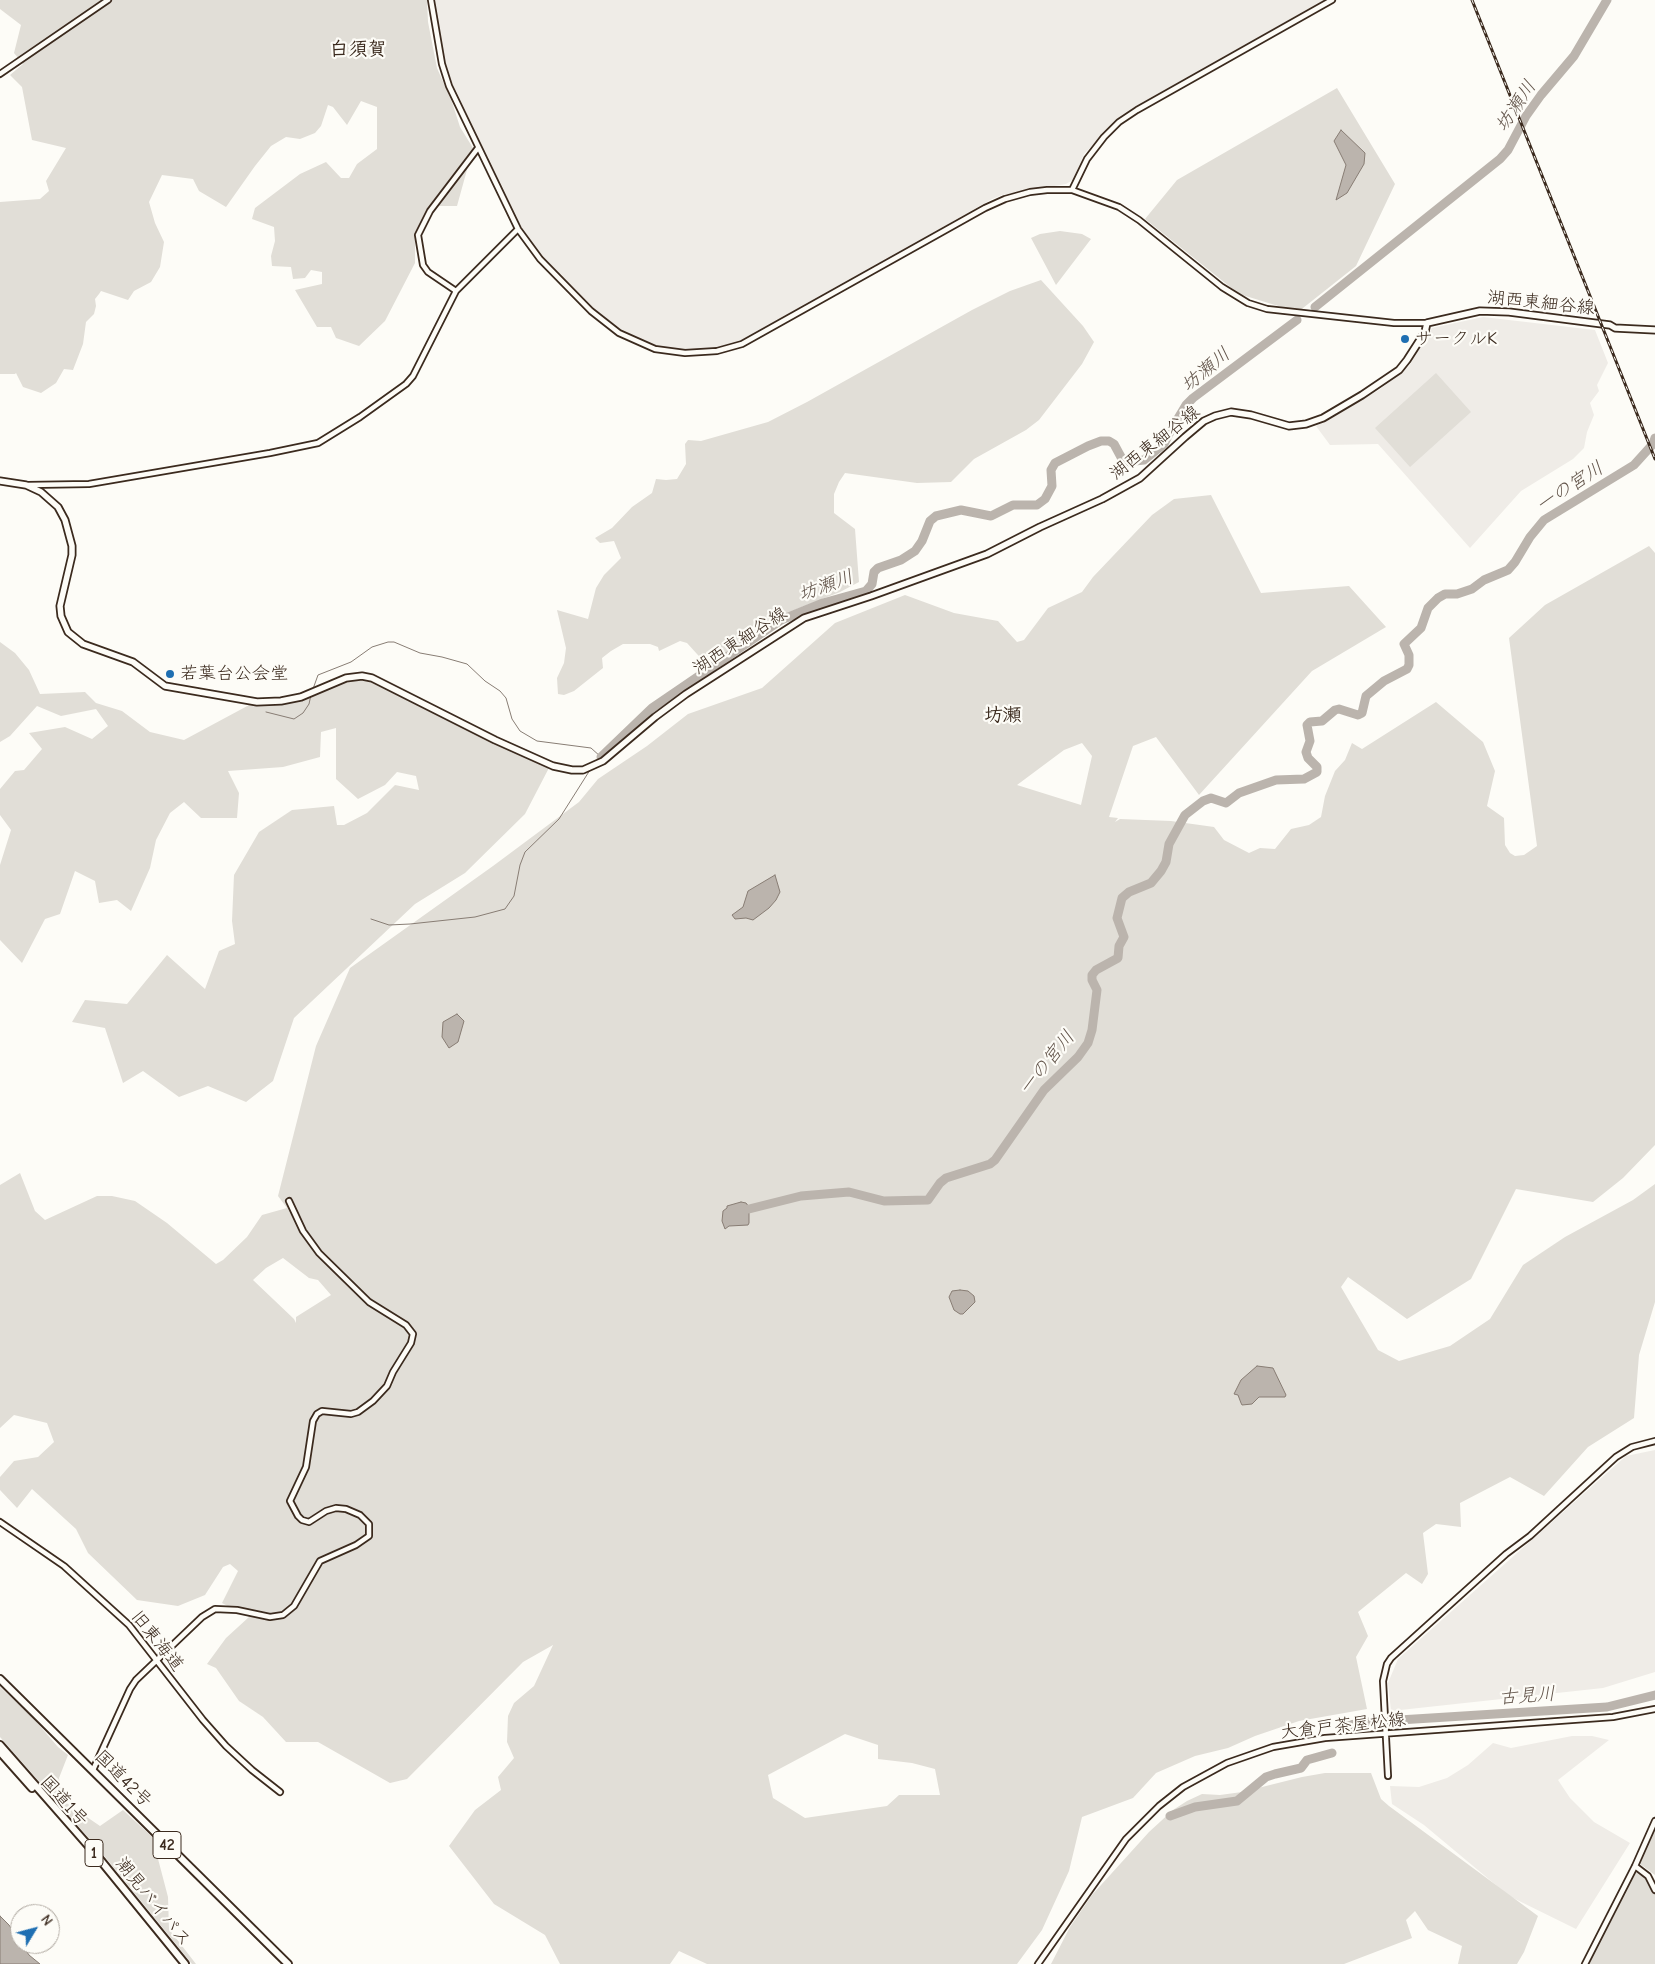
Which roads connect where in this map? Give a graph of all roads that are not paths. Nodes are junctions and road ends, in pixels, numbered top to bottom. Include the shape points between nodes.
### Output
1 (108, 0) edge
2 (431, 0) edge
3 (1332, 0) edge
4 (0, 74) edge
5 (478, 148) junction
6 (1072, 190) junction
7 (518, 228) junction
8 (456, 292) junction
9 (1428, 323) junction
10 (1655, 330) edge
11 (0, 481) edge
12 (26, 485) junction
13 (289, 1201) dead end
14 (1655, 1441) edge
15 (0, 1522) edge
16 (157, 1661) junction
17 (0, 1679) edge
18 (1655, 1709) edge
19 (1385, 1734) junction
20 (0, 1745) edge
21 (0, 1752) edge
22 (93, 1770) junction
23 (1388, 1776) dead end
24 (280, 1792) dead end
25 (1655, 1821) edge
26 (1636, 1866) junction
27 (1655, 1890) edge
28 (183, 1964) edge
29 (288, 1964) edge
30 (1038, 1964) edge
31 (1585, 1964) edge

1 - 4 street
2 - 5 street via 442,64
3 - 6 street via 1119,122 1087,159
5 - 7 street
5 - 8 street via 430,211 418,235 423,265
6 - 7 street via 1030,192 985,208 742,344 717,351 685,353 656,349 618,333 560,281
6 - 9 street via 1119,207 1222,287 1248,303 1267,309 1394,324
7 - 8 street
8 - 12 street via 406,384 318,443 88,484
9 - 10 main road, 湖西東細谷線 via 1480,311
9 - 12 main road, 湖西東細谷線 via 1399,370 1323,418 1289,426 1231,412 1214,416 1204,421 1140,478 1102,500 987,554 804,618 686,694 603,761 583,770 553,766 372,678 346,678 300,697 257,702 165,686 133,662 83,644 68,632 61,616 72,555 65,520 51,500
11 - 12 main road, 湖西東細谷線
13 - 16 street via 303,1231 319,1253 369,1302 406,1325 412,1334 411,1343 387,1386 374,1401 351,1414 322,1411 317,1414 306,1467 290,1501 298,1516 309,1522 336,1508 360,1515 369,1524 369,1536 320,1561 288,1612 270,1617 215,1609 202,1617
14 - 19 street via 1632,1447 1616,1457 1398,1651 1387,1664 1383,1681
15 - 16 street, 旧東海道 via 64,1566 129,1625
16 - 22 street via 130,1689
16 - 24 street, 旧東海道 via 226,1746
17 - 22 highway, 国道42号 / 42
18 - 19 street, 大倉戸茶屋松線 via 1612,1717
19 - 23 street
19 - 30 street, 大倉戸茶屋松線 via 1325,1738 1273,1747 1226,1763 1183,1788 1159,1806 1126,1839
20 - 28 highway, 潮見バイパス / 1 via 93,1851
21 - 28 highway, 国道1号 / 1
22 - 29 highway, 国道42号 / 42
25 - 26 street
26 - 27 street via 1648,1876
26 - 31 street

